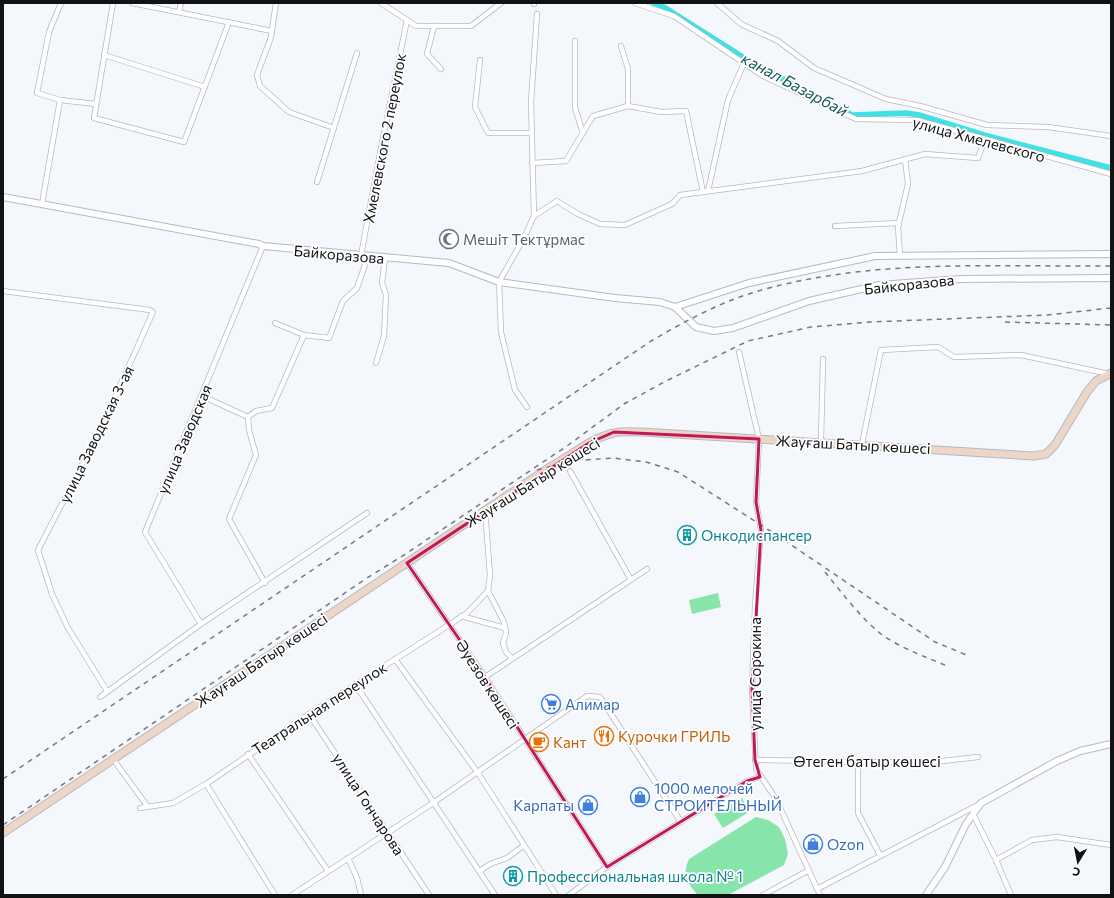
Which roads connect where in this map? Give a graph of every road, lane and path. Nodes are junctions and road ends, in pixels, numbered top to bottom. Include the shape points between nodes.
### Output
1 (61, 3) edge
2 (113, 3) edge
3 (132, 3) edge
4 (181, 3) edge
5 (276, 3) edge
6 (381, 3) edge
7 (501, 3) edge
8 (635, 3) edge
9 (717, 3) edge
10 (179, 12) junction
11 (537, 14) dead end
12 (407, 20) junction
13 (229, 22) junction
14 (434, 26) junction
15 (272, 31) junction
16 (575, 40) dead end
17 (621, 46) dead end
18 (357, 53) dead end
19 (104, 55) junction
20 (480, 60) dead end
21 (744, 63) junction
22 (441, 68) dead end
23 (205, 87) junction
24 (60, 100) junction
25 (96, 104) junction
26 (628, 106) junction
27 (334, 128) junction
28 (531, 133) junction
29 (583, 133) junction
30 (1111, 136) edge
31 (985, 139) junction
32 (905, 159) junction
33 (532, 163) junction
34 (1111, 174) edge
35 (317, 182) dead end
36 (705, 192) junction
37 (3, 197) edge
38 (42, 204) junction
39 (534, 216) junction
40 (899, 223) junction
41 (834, 226) dead end
42 (262, 246) junction
43 (1111, 254) edge
44 (364, 256) junction
45 (900, 256) junction
46 (385, 258) junction
47 (1111, 278) edge
48 (499, 282) junction
49 (3, 291) edge
50 (675, 307) junction
51 (275, 323) dead end
52 (304, 335) junction
53 (739, 352) dead end
54 (823, 359) dead end
55 (376, 363) dead end
56 (1110, 374) edge
57 (202, 396) junction
58 (527, 407) dead end
59 (248, 416) junction
60 (759, 439) junction
61 (822, 442) junction
62 (862, 444) junction
63 (570, 471) dead end
64 (485, 510) junction
65 (367, 513) dead end
66 (407, 563) junction
67 (647, 569) dead end
68 (631, 580) junction
69 (264, 583) junction
70 (488, 591) junction
71 (461, 616) junction
72 (201, 624) junction
73 (449, 625) junction
74 (505, 628) junction
75 (395, 658) junction
76 (512, 658) junction
77 (485, 677) junction
78 (355, 684) junction
79 (107, 691) junction
80 (100, 697) dead end
81 (309, 714) junction
82 (525, 740) junction
83 (1111, 744) edge
84 (248, 754) junction
85 (978, 757) dead end
86 (113, 759) junction
87 (755, 760) junction
88 (858, 762) junction
89 (478, 773) junction
90 (760, 777) junction
91 (206, 784) junction
92 (433, 803) junction
93 (981, 803) junction
94 (148, 807) junction
95 (140, 808) dead end
96 (973, 814) junction
97 (681, 822) junction
98 (387, 832) junction
99 (3, 833) edge
100 (1111, 845) edge
101 (523, 846) junction
102 (880, 855) junction
103 (348, 858) junction
104 (996, 860) junction
105 (607, 867) junction
106 (809, 870) junction
107 (328, 871) junction
108 (480, 871) junction
109 (817, 889) junction
110 (276, 895) edge
111 (292, 895) edge
112 (361, 895) edge
113 (429, 895) edge
114 (495, 895) edge
115 (556, 895) edge
116 (569, 895) edge
117 (763, 895) edge
118 (820, 895) edge
119 (926, 895) edge
120 (1011, 895) edge

1 - 24 street via 49,32 36,93
2 - 19 street
3 - 10 street
4 - 10 street
5 - 15 street
6 - 12 street
7 - 14 street via 471,26
8 - 21 street, улица Хмелевского via 674,16
9 - 30 street via 741,24 778,41 814,68 886,99 987,125 1048,127
10 - 13 street
11 - 28 street
12 - 14 street via 416,26
12 - 44 street, Хмелевского 2 переулок via 381,148
13 - 15 street
13 - 23 street
14 - 22 street via 428,54
15 - 27 street via 257,75 260,86 289,112
16 - 29 street via 575,108
17 - 26 street via 628,69
18 - 27 street
19 - 23 street
19 - 25 street
20 - 28 street via 475,107 488,133
21 - 31 street, улица Хмелевского via 763,76 856,119 917,120
21 - 36 street via 728,100
23 - 25 street via 184,142 94,118
24 - 25 street
24 - 38 street
26 - 29 street via 593,116
26 - 36 street via 661,112 686,111
27 - 35 street
28 - 33 street
29 - 33 street via 566,161
31 - 32 street via 978,158 925,154
31 - 34 street, улица Хмелевского
32 - 36 street via 862,171
32 - 40 street via 908,184
33 - 39 street
36 - 39 street via 680,195 672,204 625,226 600,224 557,201
37 - 38 street, Байкоразова
38 - 42 street, Байкоразова
39 - 48 street via 521,245
40 - 41 street
40 - 45 street
42 - 44 street, Байкоразова
42 - 57 street, улица Заводская
43 - 45 street, Байкоразова
44 - 46 street, Байкоразова
44 - 52 street, Хмелевского 2 переулок via 358,288 343,301 329,338
45 - 50 street, Байкоразова via 875,256 749,283
46 - 48 street, Байкоразова via 449,263
46 - 55 street via 382,283 386,295 384,336
47 - 50 street, Байкоразова via 961,279 879,285 809,301 733,328 714,331 696,327
48 - 50 street, Байкоразова via 660,302
48 - 58 street via 501,332 515,390
49 - 79 street, улица Заводская 3-ая via 153,312 101,428 38,550 52,594 68,628
51 - 52 street
52 - 59 street via 272,408 256,411
53 - 60 street, улица Сорокина
54 - 61 street
56 - 62 main road, Жауғаш Батыр көшесі via 1096,382 1087,392 1055,445 1046,454 1034,456
56 - 62 street via 1021,355 954,357 938,347 881,350
57 - 59 street
57 - 72 street, улица Заводская via 145,532
59 - 69 street via 256,455 229,519
60 - 61 main road, Жауғаш Батыр көшесі
60 - 64 main road, Жауғаш Батыр көшесі via 614,432 589,443
60 - 87 street, улица Сорокина via 756,502 761,530 752,689
61 - 62 main road, Жауғаш Батыр көшесі
63 - 68 street
64 - 66 main road, Жауғаш Батыр көшесі
64 - 70 street via 490,575
65 - 69 street
66 - 73 street, Әуезов көшесі
66 - 86 main road, Жауғаш Батыр көшесі
67 - 68 street
68 - 76 street
69 - 72 street
70 - 71 street, Театральная переулок
70 - 74 street
71 - 73 street, Театральная переулок
71 - 74 street
72 - 79 street
73 - 75 street, Театральная переулок
73 - 77 street, Әуезов көшесі
74 - 76 street via 503,643 506,652
75 - 78 street, Театральная переулок
75 - 89 street
76 - 77 street
77 - 82 street, Әуезов көшесі
78 - 81 street, Театральная переулок
78 - 92 street
79 - 80 street
81 - 84 street, Театральная переулок
81 - 98 street, улица Гончарова
82 - 89 street
82 - 97 street via 587,696 600,697
82 - 105 street, Әуезов көшесі
83 - 93 street via 1080,751
84 - 91 street, Театральная переулок
84 - 107 street
85 - 88 street, Өтеген батыр көшесі via 926,763
86 - 94 street
86 - 99 main road, Жауғаш Батыр көшесі
87 - 88 street, Өтеген батыр көшесі
87 - 90 street, улица Сорокина
88 - 102 street via 858,813
89 - 92 street
89 - 101 street
90 - 97 street via 747,781
90 - 106 street, улица Сорокина via 776,799
91 - 94 street, Театральная переулок via 173,804
91 - 110 street
92 - 98 street
92 - 108 street
93 - 96 street
93 - 102 street
94 - 95 street, Театральная переулок
96 - 104 street
96 - 119 street via 959,836 940,876
97 - 105 street
98 - 103 street
98 - 113 street, улица Гончарова
100 - 104 street via 1057,836 1032,840
101 - 108 street via 507,858
101 - 115 street
102 - 109 street
103 - 107 street
103 - 112 street
104 - 120 street
105 - 116 street
106 - 109 street, улица Сорокина
106 - 117 street
107 - 111 street
108 - 114 street
109 - 118 street, улица Сорокина

